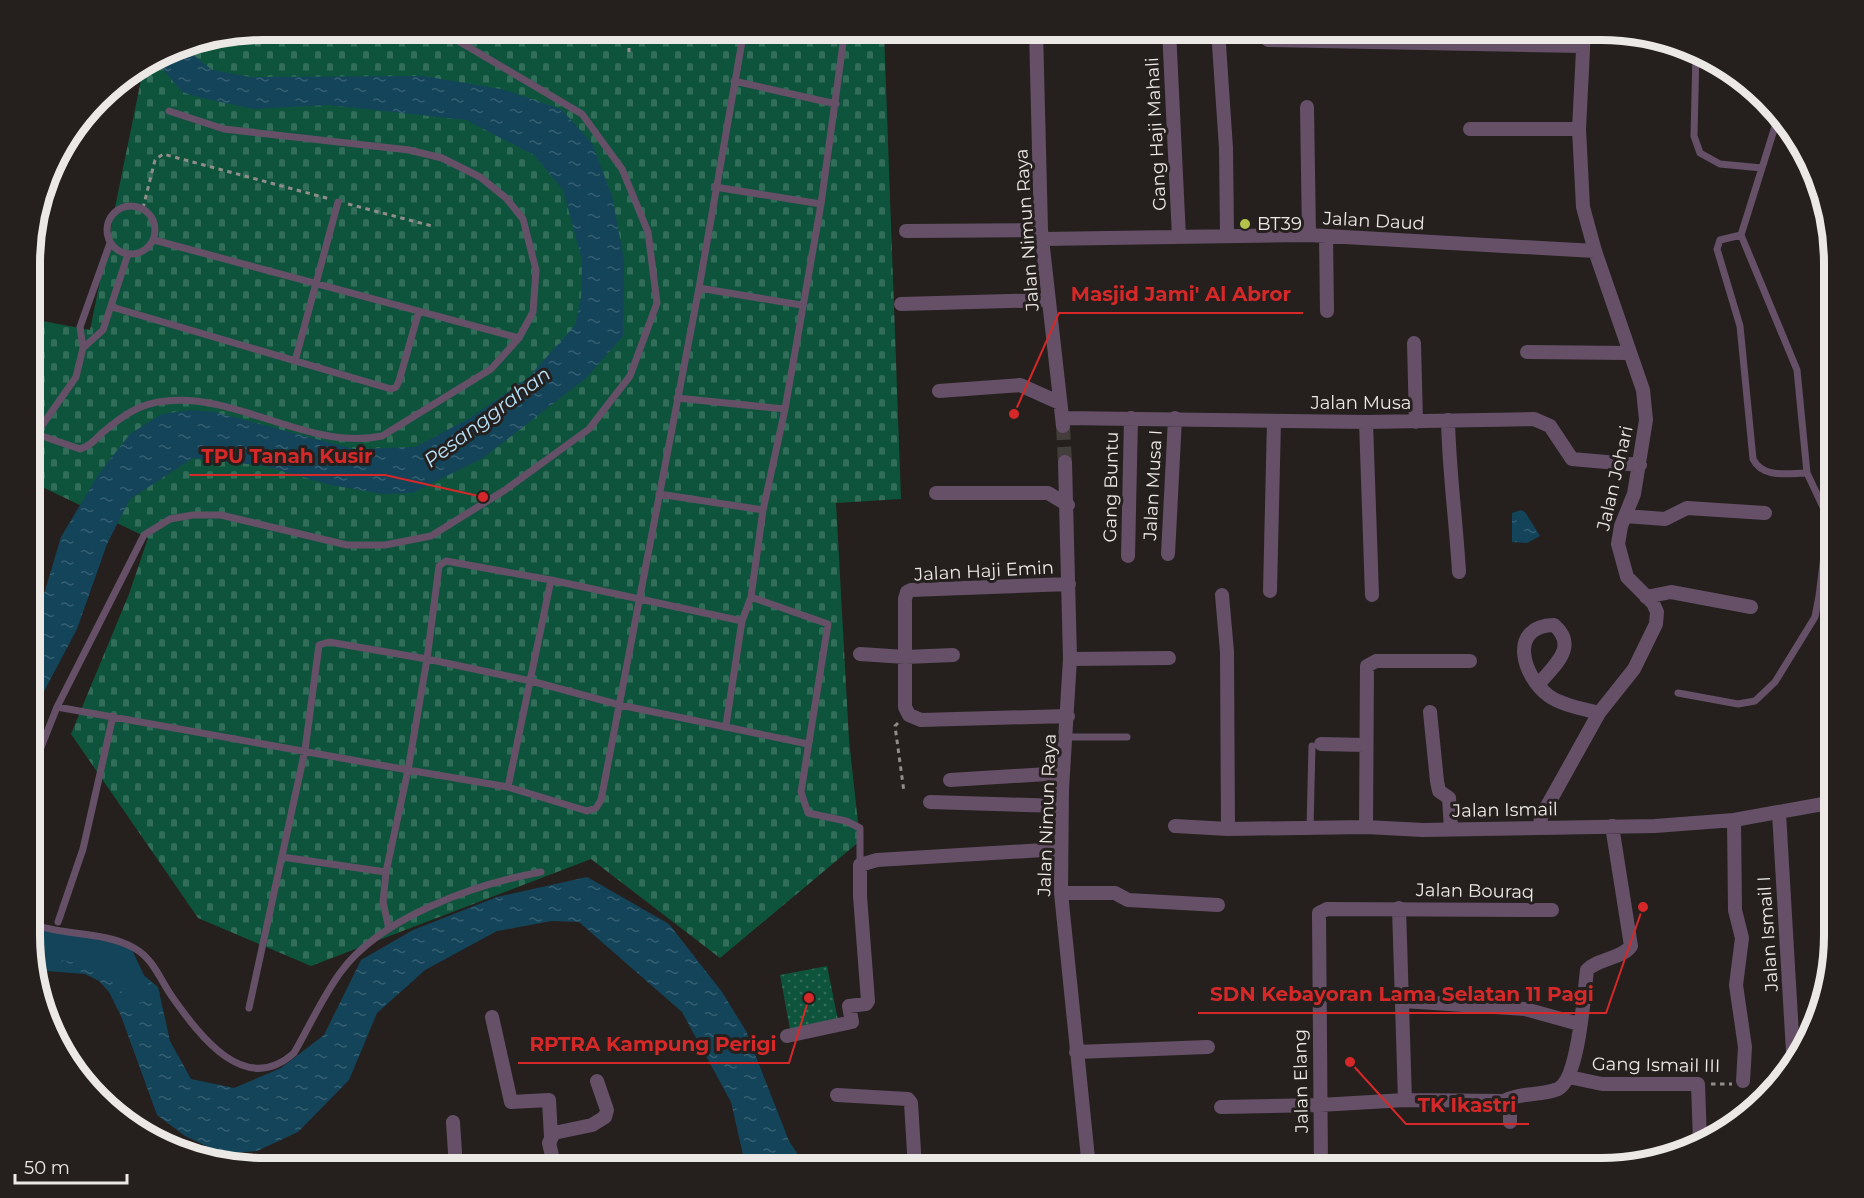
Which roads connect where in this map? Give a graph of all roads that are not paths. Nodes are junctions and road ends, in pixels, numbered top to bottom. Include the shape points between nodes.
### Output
1 (458, 40) edge
2 (742, 40) edge
3 (844, 40) edge
4 (1036, 40) edge
5 (1169, 40) edge
6 (1219, 40) edge
7 (1268, 40) dead end
8 (1583, 40) edge
9 (1583, 46) junction
10 (1696, 62) edge
11 (734, 81) junction
12 (836, 104) junction
13 (1308, 107) dead end
14 (169, 111) dead end
15 (1775, 126) edge
16 (1470, 129) dead end
17 (1579, 129) junction
18 (1762, 168) junction
19 (715, 187) junction
20 (338, 202) road end
21 (821, 204) junction
22 (906, 231) dead end
23 (1042, 235) junction
24 (1227, 235) junction
25 (1309, 235) junction
26 (1741, 235) junction
27 (1326, 236) junction
28 (1179, 237) junction
29 (154, 240) junction
30 (110, 243) junction
31 (1595, 251) junction
32 (128, 254) junction
33 (316, 283) junction
34 (699, 288) junction
35 (1049, 300) junction
36 (901, 304) dead end
37 (801, 305) junction
38 (112, 308) junction
39 (419, 311) junction
40 (1327, 311) dead end
41 (519, 338) junction
42 (1414, 343) dead end
43 (83, 348) junction
44 (1527, 352) dead end
45 (1629, 353) junction
46 (295, 361) junction
47 (939, 391) dead end
48 (677, 398) junction
49 (1060, 403) junction
50 (785, 409) junction
51 (1131, 418) junction
52 (1175, 418) junction
53 (1448, 420) junction
54 (1274, 421) junction
55 (1062, 422) joint
56 (1366, 422) junction
57 (1416, 422) junction
58 (41, 424) edge
59 (41, 436) edge
60 (1065, 462) tunnel mouth
61 (1640, 465) junction
62 (1807, 473) junction
63 (936, 493) dead end
64 (659, 494) junction
65 (1068, 505) junction
66 (1824, 509) edge
67 (763, 510) junction
68 (1765, 513) dead end
69 (1625, 516) junction
70 (1168, 554) dead end
71 (1128, 556) dead end
72 (1824, 568) edge
73 (1459, 572) dead end
74 (551, 580) junction
75 (1069, 584) junction
76 (1270, 591) dead end
77 (1222, 595) dead end
78 (1372, 595) dead end
79 (751, 597) junction
80 (1646, 597) junction
81 (639, 599) junction
82 (1751, 607) dead end
83 (742, 621) junction
84 (860, 654) dead end
85 (953, 655) dead end
86 (905, 657) junction
87 (1169, 658) dead end
88 (427, 659) junction
89 (1070, 659) junction
90 (1470, 661) dead end
91 (531, 681) junction
92 (1538, 685) dead end
93 (1678, 693) dead end
94 (620, 705) junction
95 (57, 707) junction
96 (1430, 712) dead end
97 (1599, 713) junction
98 (113, 716) junction
99 (1068, 716) junction
100 (726, 725) junction
101 (1066, 737) junction
102 (1127, 737) dead end
103 (808, 744) junction
104 (1316, 745) joint
105 (1365, 745) junction
106 (41, 747) edge
107 (305, 750) junction
108 (408, 770) junction
109 (1063, 773) junction
110 (950, 780) dead end
111 (508, 787) junction
112 (930, 802) dead end
113 (1824, 804) edge
114 (1061, 806) junction
115 (1779, 813) junction
116 (1734, 820) junction
117 (1175, 826) dead end
118 (1540, 826) junction
119 (1612, 826) junction
120 (1366, 827) junction
121 (1310, 828) junction
122 (1228, 829) junction
123 (1451, 829) junction
124 (1060, 849) junction
125 (282, 858) junction
126 (860, 865) junction
127 (386, 872) junction
128 (541, 872) dead end
129 (1061, 893) junction
130 (1218, 905) dead end
131 (1399, 908) junction
132 (1552, 910) dead end
133 (58, 922) dead end
134 (1317, 922) joint
135 (41, 926) edge
136 (389, 929) junction
137 (1403, 1001) junction
138 (249, 1008) dead end
139 (492, 1017) dead end
140 (1579, 1024) junction
141 (787, 1036) dead end
142 (1208, 1047) dead end
143 (1793, 1048) edge
144 (1076, 1052) junction
145 (1569, 1077) junction
146 (597, 1081) dead end
147 (1743, 1081) road end
148 (837, 1095) dead end
149 (1406, 1100) junction
150 (1504, 1101) junction
151 (1320, 1105) junction
152 (1221, 1107) dead end
153 (453, 1122) dead end
154 (1510, 1122) dead end
155 (1700, 1134) edge
156 (551, 1137) junction
157 (455, 1158) edge
158 (553, 1158) edge
159 (914, 1158) edge
160 (1088, 1158) edge
161 (1321, 1158) edge

1 - 95 lane via 582,114 622,169 648,232 657,303 630,376 589,429 505,490 431,536 385,545 347,545 221,514 170,519 144,535
2 - 11 lane
3 - 12 lane
4 - 23 street, Jalan Nimun Raya
5 - 28 street, Gang Haji Mahali
6 - 24 street
7 - 9 street
8 - 9 street, Jalan Johari
9 - 17 street, Jalan Johari
10 - 18 lane via 1694,136 1700,153 1720,164
11 - 12 lane
11 - 19 lane
12 - 21 lane
13 - 25 street
14 - 41 lane via 224,129 409,150 442,158 480,177 506,198 523,219 536,270 533,312
15 - 18 lane
16 - 17 street
17 - 31 street, Jalan Johari via 1583,207
18 - 26 lane
19 - 21 lane
19 - 34 lane
20 - 33 lane
21 - 37 lane
22 - 23 street, Jalan Daud
23 - 28 street, Jalan Daud
23 - 35 street, Jalan Nimun Raya
24 - 25 street, Jalan Daud
24 - 28 street, Jalan Daud
25 - 27 street, Jalan Daud
26 - 62 lane via 1797,370
26 - 62 lane via 1720,240 1717,249 1740,327 1753,459 1769,474
27 - 31 street, Jalan Daud
27 - 40 street
29 - 30 lane via 152,216 143,208 127,205 113,213 106,228
29 - 32 lane via 143,251
29 - 33 lane
30 - 32 lane
30 - 43 lane via 80,327
31 - 45 street, Jalan Johari
32 - 38 lane
33 - 39 lane
33 - 46 lane
34 - 37 lane
34 - 48 lane
35 - 36 street
35 - 49 street, Jalan Nimun Raya
37 - 50 lane
38 - 43 lane via 102,333
38 - 46 lane
39 - 41 lane
39 - 46 lane via 394,388
41 - 59 lane via 491,369 382,436 363,440 334,439 260,416 185,400 148,404 126,413 80,449
42 - 57 street
43 - 58 lane via 76,377
44 - 45 street
45 - 61 street, Jalan Johari via 1643,390 1646,420
47 - 49 street via 1020,385
48 - 50 lane
48 - 64 lane
49 - 55 street, Jalan Nimun Raya
50 - 67 lane
51 - 52 street, Jalan Musa
51 - 55 street, Jalan Musa
51 - 71 street, Gang Buntu
52 - 54 street, Jalan Musa
52 - 70 street, Jalan Musa I
53 - 57 street, Jalan Musa
53 - 61 street, Jalan Musa via 1534,419 1550,426 1572,459
53 - 73 street
54 - 56 street, Jalan Musa
54 - 76 street
56 - 57 street, Jalan Musa
56 - 78 street
60 - 65 street, Jalan Nimun Raya
61 - 69 street, Jalan Johari
62 - 66 lane
63 - 65 street via 1048,493
64 - 67 lane
64 - 81 lane
65 - 75 street, Jalan Nimun Raya
67 - 79 lane
68 - 69 street via 1687,508 1665,519
69 - 80 street, Jalan Johari via 1618,544 1622,562 1627,577
72 - 93 lane via 1815,617 1775,682 1755,701 1738,704
74 - 81 lane
74 - 88 lane via 450,560 443,562 439,566
74 - 91 lane
75 - 86 street, Jalan Haji Emin via 911,590 905,599
75 - 89 street, Jalan Nimun Raya
77 - 122 street via 1227,664
79 - 83 lane
79 - 103 lane via 828,624
80 - 82 street via 1671,592
80 - 97 street, Jalan Johari via 1657,612 1656,624 1634,669
81 - 83 lane
81 - 94 lane
83 - 100 lane
84 - 86 street
85 - 86 street
86 - 99 street via 905,707 914,718
87 - 89 street
88 - 91 lane
88 - 107 lane via 329,642 319,645
88 - 108 lane
89 - 99 street, Jalan Nimun Raya
90 - 105 street via 1367,662
91 - 94 lane
91 - 111 lane
92 - 97 street via 1550,697
94 - 100 lane
94 - 111 lane via 601,800 596,808 587,811
95 - 98 lane
95 - 106 lane
96 - 123 street via 1437,781 1439,791 1449,798
97 - 118 street, Jalan Johari
98 - 107 lane
98 - 133 lane via 83,849
99 - 101 street, Jalan Nimun Raya
100 - 103 lane
101 - 102 lane
101 - 109 street, Jalan Nimun Raya
103 - 126 lane via 801,792 808,813 860,828
104 - 105 street
104 - 121 lane
105 - 120 street
107 - 108 lane
107 - 125 lane
108 - 111 lane
108 - 127 lane
109 - 110 street
109 - 114 street, Jalan Nimun Raya
112 - 114 street
113 - 115 street, Jalan Ismail
114 - 124 street, Jalan Nimun Raya
115 - 116 street, Jalan Ismail
115 - 143 street, Jalan Ismail I
116 - 119 street, Jalan Ismail
116 - 147 street via 1735,910 1742,938 1736,985 1745,1047
117 - 122 street, Jalan Ismail
118 - 119 street, Jalan Ismail
118 - 123 street, Jalan Ismail
119 - 140 street, Gang Ismail III via 1632,940 1628,951 1587,970
120 - 121 street, Jalan Ismail
120 - 123 street, Jalan Ismail
121 - 122 street, Jalan Ismail
124 - 126 street via 877,860
124 - 129 street, Jalan Nimun Raya
125 - 127 lane
125 - 138 lane
126 - 141 street via 868,1003 849,1006 852,1023
127 - 136 lane via 383,902
128 - 136 lane via 453,896
129 - 130 street via 1115,893 1128,900
129 - 144 street, Jalan Nimun Raya
131 - 132 street, Jalan Bouraq
131 - 134 street, Jalan Bouraq via 1326,909 1319,913
131 - 137 street, Jalan Bouraq
134 - 151 street, Jalan Elang
135 - 136 lane via 120,941 135,948 150,960 172,997 209,1042 231,1063 256,1068 283,1063 294,1053 340,973 363,947
137 - 140 street via 1526,1009
137 - 149 street, Jalan Bouraq
139 - 156 street via 511,1102 549,1100
140 - 145 street, Gang Ismail III
142 - 144 street
144 - 160 street, Jalan Nimun Raya
145 - 150 street via 1558,1089
145 - 155 street, Gang Ismail III via 1602,1084 1698,1084
146 - 156 street via 606,1110 603,1120 558,1130
148 - 159 street via 908,1099
149 - 150 street
149 - 151 street
150 - 154 street via 1510,1107
151 - 152 street
151 - 161 street, Jalan Elang
153 - 157 street
156 - 158 street

